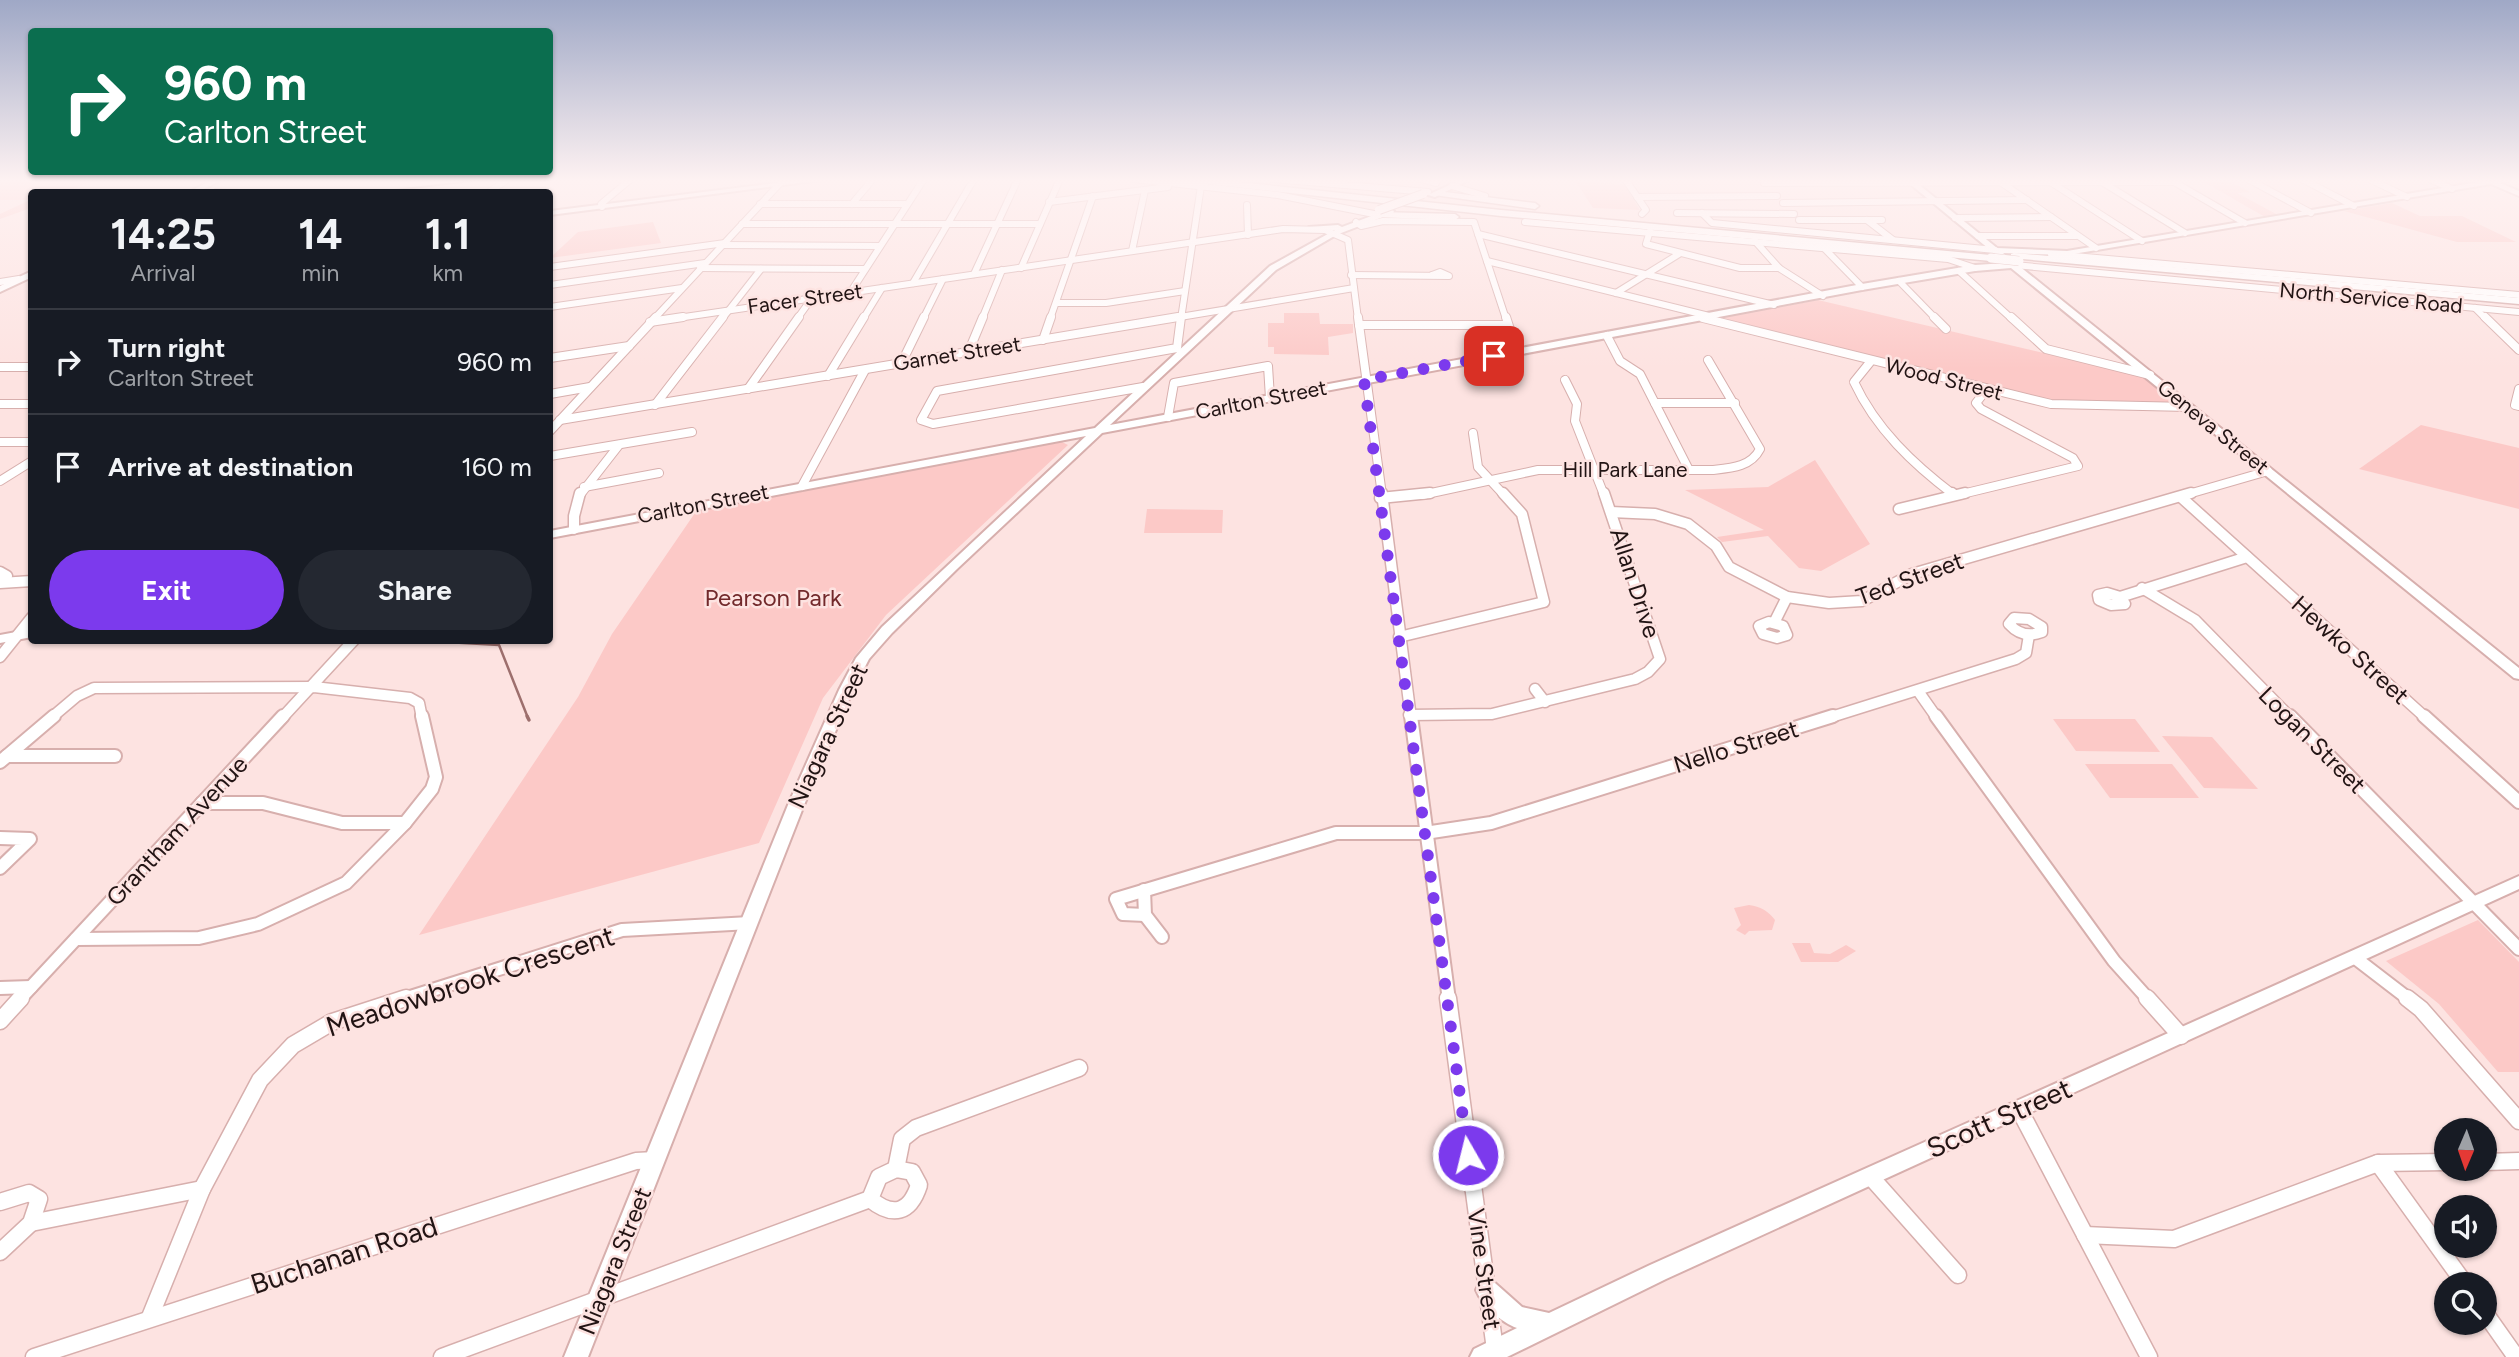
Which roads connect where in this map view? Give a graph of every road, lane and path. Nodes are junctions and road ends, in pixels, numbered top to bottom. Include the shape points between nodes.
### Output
1 (882, 242) edge
2 (937, 242) edge
3 (988, 242) edge
4 (1032, 242) edge
5 (1079, 242) edge
6 (1134, 242) edge
7 (1195, 242) edge
8 (1315, 242) edge
9 (1348, 242) edge
10 (1481, 242) edge
11 (1512, 242) edge
12 (1644, 242) edge
13 (1756, 242) edge
14 (1801, 242) edge
15 (1818, 242) edge
16 (1819, 242) edge
17 (1844, 242) edge
18 (1918, 242) edge
19 (1983, 242) edge
20 (2087, 242) edge
21 (2133, 242) edge
22 (1190, 243) junction
23 (1824, 243) junction
24 (723, 244) junction
25 (880, 246) junction
26 (2096, 248) junction
27 (1132, 251) junction
28 (1679, 254) junction
29 (1991, 254) junction
30 (2051, 254) junction
31 (1073, 260) junction
32 (2016, 260) junction
33 (1488, 261) junction
34 (703, 266) junction
35 (1958, 266) junction
36 (553, 267) edge
37 (1021, 268) junction
38 (1779, 268) junction
39 (761, 269) junction
40 (865, 269) junction
41 (1002, 270) junction
42 (974, 274) junction
43 (1351, 275) junction
44 (1432, 275) dead end
45 (1646, 275) junction
46 (28, 276) edge
47 (19, 279) junction
48 (943, 279) junction
49 (1899, 281) junction
50 (0, 282) edge
51 (913, 284) junction
52 (553, 285) edge
53 (1862, 287) junction
54 (682, 288) junction
55 (882, 288) junction
56 (1354, 288) junction
57 (0, 289) edge
58 (1185, 291) junction
59 (850, 293) junction
60 (1616, 293) junction
61 (1823, 296) junction
62 (812, 298) junction
63 (2519, 298) edge
64 (1057, 303) junction
65 (1774, 305) junction
66 (553, 307) edge
67 (2475, 308) junction
68 (1227, 309) junction
69 (731, 310) junction
70 (2519, 310) edge
71 (1183, 317) junction
72 (1707, 317) junction
73 (650, 322) junction
74 (1359, 325) junction
75 (1508, 325) junction
76 (1946, 329) dead end
77 (1607, 336) junction
78 (1043, 340) junction
79 (629, 346) junction
80 (2519, 350) edge
81 (1517, 351) junction
82 (968, 352) junction
83 (553, 358) edge
84 (1708, 360) dead end
85 (1871, 361) junction
86 (901, 364) junction
87 (0, 367) edge
88 (28, 367) edge
89 (865, 370) junction
90 (828, 376) junction
91 (2150, 376) junction
92 (1364, 380) junction
93 (1565, 380) dead end
94 (590, 387) junction
95 (1143, 387) junction
96 (2519, 388) edge
97 (748, 389) junction
98 (1987, 389) junction
99 (553, 393) edge
100 (1270, 398) junction
101 (1655, 403) junction
102 (1735, 403) junction
103 (0, 404) edge
104 (28, 404) edge
105 (654, 405) junction
106 (2519, 406) edge
107 (2189, 407) junction
108 (1120, 409) junction
109 (1168, 417) junction
110 (560, 420) junction
111 (1141, 422) junction
112 (553, 428) edge
113 (1097, 430) junction
114 (692, 432) dead end
115 (1473, 433) dead end
116 (1043, 441) junction
117 (0, 442) edge
118 (28, 442) edge
119 (619, 445) junction
120 (1076, 450) junction
121 (553, 456) edge
122 (28, 463) edge
123 (1594, 470) junction
124 (1689, 470) junction
125 (2268, 471) junction
126 (659, 473) dead end
127 (1489, 479) junction
128 (1, 480) edge
129 (802, 486) junction
130 (584, 487) junction
131 (1954, 495) junction
132 (1380, 498) junction
133 (2182, 498) junction
134 (1899, 509) dead end
135 (1611, 512) junction
136 (574, 529) junction
137 (553, 533) edge
138 (2247, 557) junction
139 (1, 579) edge
140 (28, 581) edge
141 (2142, 588) junction
142 (1787, 597) junction
143 (2120, 597) dead end
144 (1774, 623) dead end
145 (26, 634) edge
146 (2029, 635) dead end
147 (1399, 637) junction
148 (0, 639) edge
149 (351, 644) edge
150 (0, 657) edge
151 (2519, 675) edge
152 (314, 687) junction
153 (1535, 689) dead end
154 (1918, 691) junction
155 (1545, 702) junction
156 (1409, 715) junction
157 (115, 755) dead end
158 (4, 759) edge
159 (2519, 802) edge
160 (202, 803) junction
161 (405, 823) junction
162 (1424, 833) junction
163 (0, 838) edge
164 (0, 868) edge
165 (2519, 882) edge
166 (1144, 890) junction
167 (2473, 903) junction
168 (1144, 915) junction
169 (750, 923) junction
170 (1162, 937) dead end
171 (76, 939) junction
172 (2519, 949) edge
173 (2354, 957) junction
174 (31, 987) junction
175 (0, 988) edge
176 (0, 1021) edge
177 (2181, 1036) junction
178 (1079, 1068) dead end
179 (2019, 1109) junction
180 (2519, 1121) edge
181 (655, 1160) junction
182 (2519, 1161) edge
183 (2434, 1162) edge
184 (2497, 1162) edge
185 (2378, 1163) junction
186 (896, 1169) junction
187 (1870, 1176) junction
188 (202, 1189) junction
189 (870, 1199) junction
190 (0, 1202) edge
191 (31, 1223) junction
192 (2085, 1235) junction
193 (0, 1252) edge
194 (2456, 1272) edge
195 (1958, 1275) dead end
196 (1487, 1290) junction
197 (598, 1301) junction
198 (150, 1317) junction
199 (1550, 1324) junction
200 (2497, 1330) edge
201 (1491, 1355) edge
202 (34, 1357) edge
203 (442, 1357) edge
204 (576, 1357) edge
205 (2149, 1357) edge
206 (2516, 1357) edge

1 - 25 street
2 - 51 street
3 - 42 street
4 - 37 street
5 - 31 street
6 - 27 street
7 - 22 street, Facer Street
8 - 68 main road, Niagara Street via 1288,256
9 - 43 street, Vine Street
10 - 33 street
11 - 45 street
12 - 28 street
13 - 38 street
14 - 23 street
15 - 23 highway
16 - 23 highway
17 - 29 highway
18 - 29 street
19 - 29 main road
20 - 26 street
21 - 26 main road
22 - 27 street, Facer Street
22 - 58 street
23 - 29 highway
23 - 35 street
23 - 53 street
24 - 25 street
24 - 34 street
24 - 36 street
25 - 40 street
26 - 30 main road
27 - 31 street, Facer Street
28 - 38 street via 1740,268
28 - 45 street
29 - 30 main road
29 - 32 highway, bridge
30 - 63 street
31 - 37 street, Facer Street
31 - 64 street
32 - 35 main road, Carlton Street via 1975,268
32 - 63 highway
32 - 67 street, North Service Road
32 - 70 highway
32 - 91 main road, Geneva Street
33 - 60 street, Wood Street
33 - 75 street
34 - 39 street
34 - 52 street
34 - 54 street
35 - 49 main road, Carlton Street
35 - 91 street via 2046,349
37 - 41 street, Facer Street
38 - 61 street
39 - 40 street
39 - 69 street
40 - 59 street
41 - 42 street, Facer Street
41 - 82 street
42 - 48 street, Facer Street
43 - 44 street
43 - 56 street, Vine Street
45 - 60 street
45 - 65 street
46 - 47 main road
47 - 50 street
47 - 57 main road
48 - 51 street, Facer Street
48 - 86 street
49 - 53 main road, Carlton Street
49 - 76 street
51 - 55 street, Facer Street
53 - 61 main road, Carlton Street
54 - 66 street
54 - 73 street
55 - 59 street, Facer Street
55 - 90 street
56 - 68 street, Garnet Street
56 - 74 street, Vine Street
58 - 64 street via 1106,303
58 - 71 street
59 - 62 street, Facer Street
60 - 72 street, Wood Street
61 - 65 main road, Carlton Street
62 - 69 street, Facer Street
62 - 97 street
64 - 78 street
65 - 72 main road, Carlton Street
67 - 70 street, North Service Road
67 - 80 street
68 - 71 street, Garnet Street
68 - 95 main road, Niagara Street
69 - 73 street, Facer Street
69 - 105 street
71 - 78 street, Garnet Street
71 - 95 street via 1177,348 936,391 921,420 933,424
72 - 77 main road, Carlton Street
72 - 85 street, Wood Street
73 - 79 street
74 - 75 street
74 - 92 street, Vine Street
75 - 81 street
77 - 81 main road, Carlton Street
77 - 101 street via 1620,361 1640,374
78 - 82 street, Garnet Street
79 - 83 street
79 - 94 street
81 - 92 main road, Carlton Street
82 - 86 street, Garnet Street
84 - 102 street, Hill Park Lane
85 - 98 street, Wood Street
85 - 131 street via 1854,382 1861,399 1923,473
86 - 89 street, Garnet Street
87 - 88 street
89 - 90 street, Garnet Street
89 - 129 street
90 - 97 street, Garnet Street
91 - 107 main road, Geneva Street
92 - 100 main road, Carlton Street
92 - 132 street, Vine Street
93 - 123 street, Allan Drive via 1577,404 1575,421
94 - 99 street
94 - 110 street
95 - 108 main road, Niagara Street
96 - 106 street via 2515,405
97 - 105 street, Garnet Street
98 - 107 street, Wood Street via 2067,406
98 - 131 street via 1976,403 1981,409 2079,465
100 - 109 main road, Carlton Street
100 - 109 street via 1268,366 1174,383
101 - 102 street
101 - 124 street
102 - 124 street, Hill Park Lane via 1759,455 1737,467
103 - 104 street
105 - 110 street, Garnet Street
107 - 125 main road, Geneva Street
108 - 111 main road via 1122,421
108 - 113 main road, Niagara Street
109 - 111 main road, Carlton Street
110 - 112 street
111 - 113 main road, Carlton Street
113 - 116 main road, Carlton Street
113 - 120 main road, Niagara Street
114 - 119 street
115 - 127 street via 1478,467
116 - 120 main road via 1064,441
116 - 129 main road, Carlton Street
117 - 118 street
119 - 121 street
119 - 130 street
120 - 169 main road, Niagara Street via 863,658 796,805
122 - 128 street
123 - 124 street, Hill Park Lane
123 - 127 street, Hill Park Lane via 1538,470
123 - 135 street, Allan Drive
125 - 133 street, Ted Street
125 - 151 main road, Geneva Street
126 - 130 street
127 - 132 street, Hill Park Lane via 1417,496
127 - 147 street via 1522,514 1544,602
129 - 136 main road, Carlton Street
130 - 136 street via 571,510
131 - 134 street
132 - 147 street, Vine Street
133 - 138 street, Hewko Street
133 - 142 street, Ted Street via 1912,573 1862,601 1829,603
135 - 142 street, Ted Street via 1655,514 1688,524 1716,546 1729,567
135 - 155 street, Allan Drive via 1660,659 1636,679
136 - 137 main road, Carlton Street
138 - 141 street
138 - 159 street, Hewko Street
139 - 140 street
141 - 143 street
141 - 167 street, Logan Street via 2195,620
142 - 144 street
145 - 148 main road
145 - 150 street
146 - 154 street, Nello Street via 2026,653 2016,659
147 - 156 street, Vine Street
149 - 152 street, Grantham Avenue
152 - 158 street via 94,688 76,696
152 - 160 street, Grantham Avenue
152 - 161 street via 410,698 419,704 436,777
153 - 155 street
154 - 162 street, Nello Street via 1491,822
154 - 177 street via 2114,961
155 - 156 street, Allan Drive via 1492,714
156 - 162 street, Vine Street
157 - 158 street
160 - 161 street via 263,803 342,823
160 - 171 street, Grantham Avenue
161 - 171 street via 346,883 258,924 199,937
162 - 166 street, Nello Street via 1336,833
162 - 196 street, Vine Street
163 - 164 street via 30,839
165 - 167 main road, Scott Street
166 - 168 street
166 - 168 street, Nello Street via 1116,899 1123,914
167 - 172 street, Logan Street
167 - 173 main road, Scott Street
168 - 170 street
169 - 181 main road, Niagara Street
169 - 188 street, Meadowbrook Crescent via 622,930 332,1022 293,1045 260,1080
171 - 174 street, Grantham Avenue
173 - 177 main road, Scott Street
173 - 180 street via 2421,1009
174 - 175 street
174 - 176 street, Grantham Avenue
177 - 179 main road, Scott Street
178 - 186 street via 916,1128 902,1139
179 - 187 main road, Scott Street
179 - 192 street
181 - 197 main road, Niagara Street
181 - 198 street, Buchanan Road via 636,1161
182 - 184 street
183 - 185 street
185 - 192 street via 2175,1239
185 - 194 street
186 - 189 street via 879,1177
186 - 189 street via 912,1172 919,1185 914,1200 899,1211 883,1210
187 - 195 street
187 - 199 main road, Scott Street
188 - 191 street
188 - 198 street, Meadowbrook Crescent
189 - 197 street
190 - 191 street via 29,1193 39,1199
191 - 193 street
192 - 205 street
196 - 199 main road via 1516,1317
196 - 201 street, Vine Street
197 - 203 street
197 - 204 main road, Niagara Street
198 - 202 street, Buchanan Road
199 - 201 main road, Scott Street
200 - 206 street

